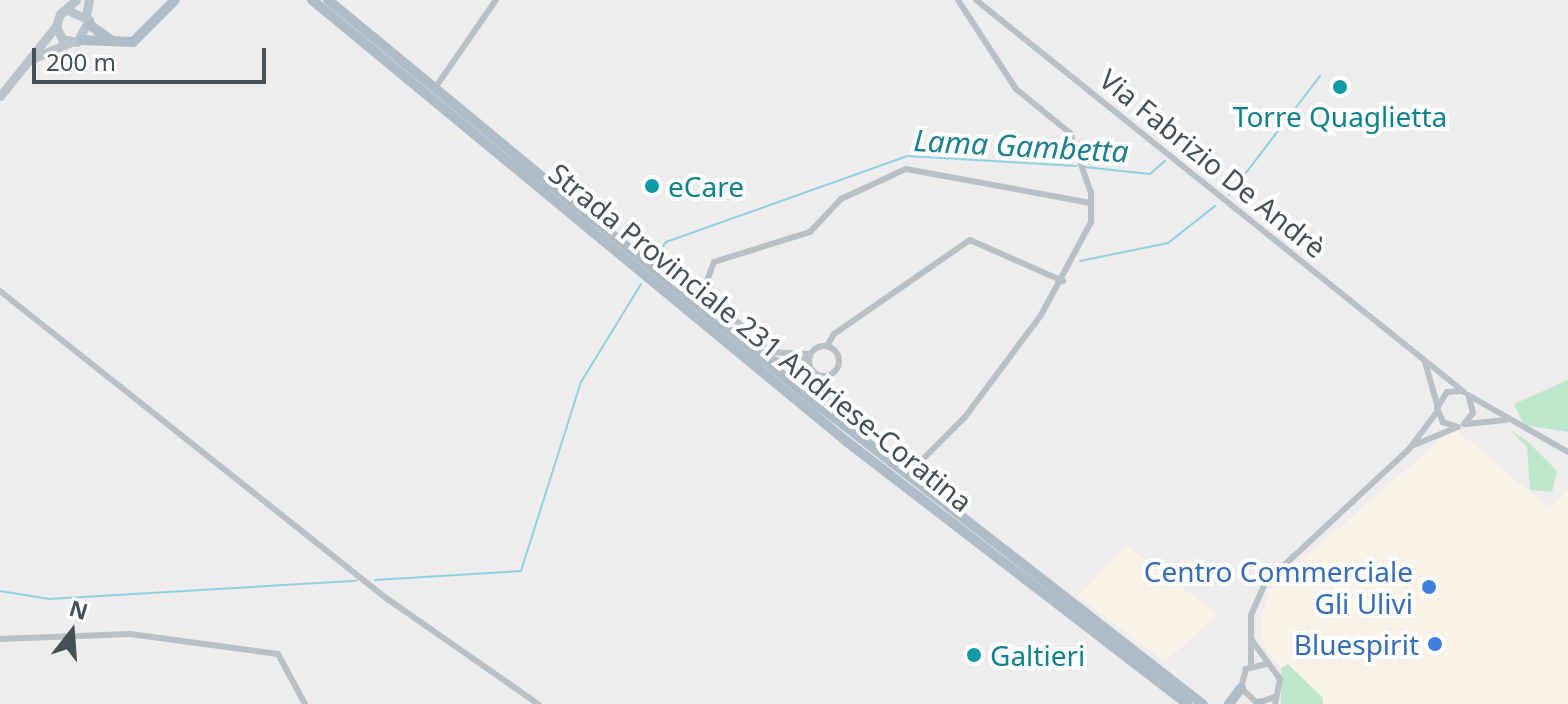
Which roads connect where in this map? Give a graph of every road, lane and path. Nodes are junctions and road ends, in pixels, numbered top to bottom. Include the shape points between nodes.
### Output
1 (76, 0) edge
2 (89, 0) edge
3 (175, 0) edge
4 (312, 0) edge
5 (328, 0) edge
6 (496, 0) edge
7 (958, 0) edge
8 (976, 0) edge
9 (67, 10) junction
10 (88, 20) junction
11 (56, 26) junction
12 (77, 41) junction
13 (117, 44) junction
14 (27, 61) junction
15 (435, 88) junction
16 (0, 96) edge
17 (1091, 203) junction
18 (1063, 281) junction
19 (0, 291) edge
20 (742, 342) junction
21 (827, 346) junction
22 (810, 356) junction
23 (1423, 358) junction
24 (828, 376) junction
25 (1466, 394) junction
26 (1437, 408) junction
27 (1506, 420) junction
28 (1461, 426) junction
29 (1409, 449) junction
30 (874, 450) junction
31 (1568, 452) edge
32 (906, 476) junction
33 (1249, 631) junction
34 (0, 639) edge
35 (1267, 664) junction
36 (1251, 665) junction
37 (1184, 688) junction
38 (1241, 688) junction
39 (1275, 701) edge
40 (305, 704) edge
41 (538, 704) edge
42 (1187, 704) edge
43 (1203, 704) edge
44 (1214, 704) edge
45 (1229, 704) edge
46 (1262, 704) edge

1 - 9 main road
2 - 10 main road
3 - 13 main road via 146,35
4 - 42 main road, Strada Provinciale 231 Andriese-Coratina via 846,441
5 - 15 main road, Strada Provinciale 231 Andriese-Coratina
6 - 15 street
7 - 17 street via 988,55 1070,133 1085,167
8 - 23 street, Via Fabrizio De Andrè
9 - 10 main road
9 - 11 main road
10 - 12 main road
10 - 13 main road
11 - 12 main road
11 - 14 main road
12 - 13 main road
12 - 14 main road
14 - 16 main road
15 - 20 main road, Strada Provinciale 231 Andriese-Coratina
17 - 18 street via 1091,222
17 - 22 street via 906,169 841,199 810,232 714,262 706,283 731,317 775,352
18 - 21 street via 970,240 834,334
18 - 32 street via 965,417
19 - 41 street via 389,600
20 - 22 street via 783,364
20 - 30 main road, Strada Provinciale 231 Andriese-Coratina
21 - 22 street
21 - 24 street via 839,357
22 - 24 street via 813,372
23 - 25 street, Via Fabrizio De Andrè
23 - 26 street
24 - 30 street via 829,400
25 - 26 street via 1447,392
25 - 27 street, Via Fabrizio De Andrè
25 - 28 street via 1474,410
26 - 28 street
26 - 29 street
27 - 28 street
27 - 31 street, Via Fabrizio De Andrè
28 - 29 street
29 - 33 street via 1265,583
30 - 32 main road, Strada Provinciale 231 Andriese-Coratina
32 - 37 main road, Strada Provinciale 231 Andriese-Coratina
33 - 35 street
33 - 36 street
34 - 40 street via 130,634 278,654
35 - 36 street
35 - 39 street via 1280,679
36 - 38 street
37 - 43 main road, Strada Provinciale 231 Andriese-Coratina
37 - 44 main road
38 - 45 main road
38 - 46 street
39 - 46 street

